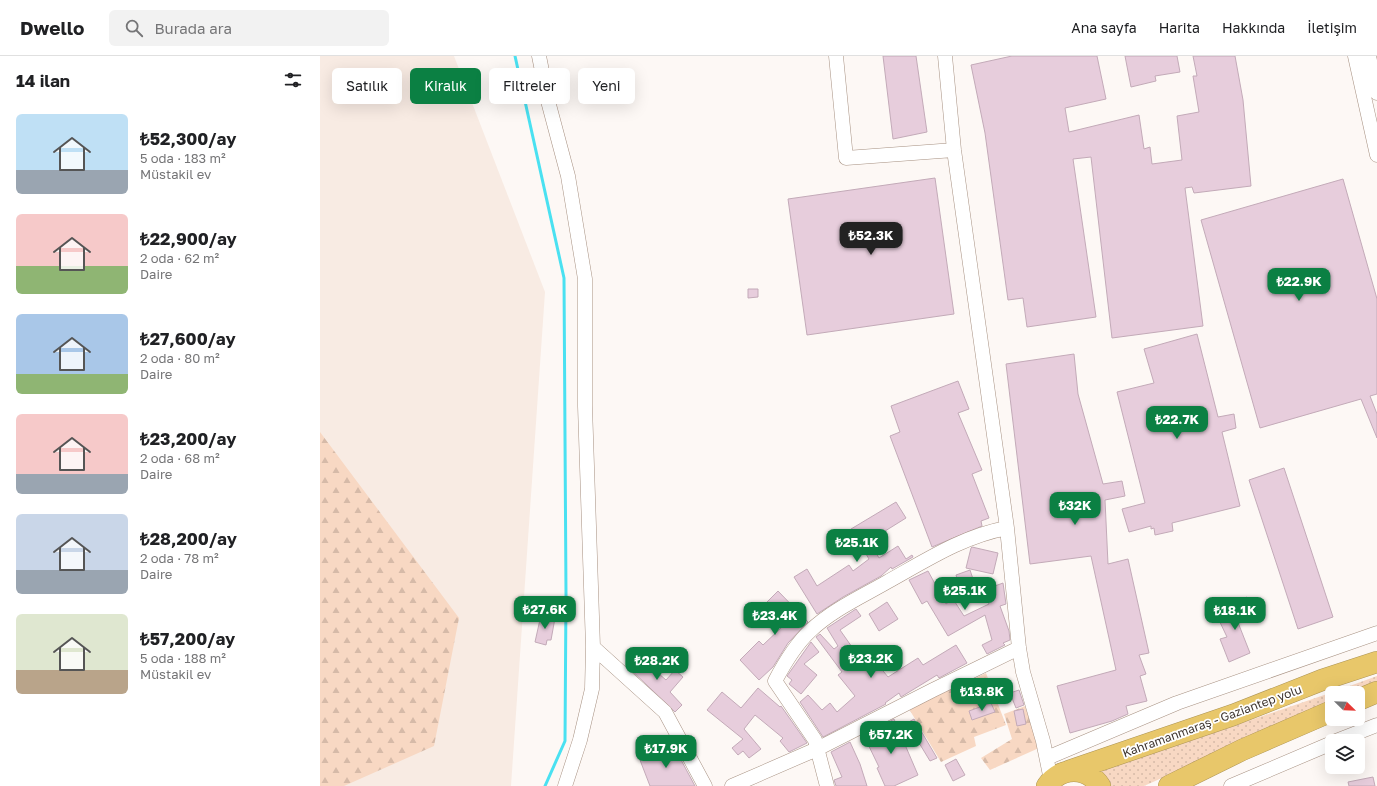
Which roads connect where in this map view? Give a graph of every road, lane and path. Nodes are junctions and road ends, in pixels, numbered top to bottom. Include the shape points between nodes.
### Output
1 (539, 56) edge
2 (836, 56) edge
3 (945, 56) edge
4 (1355, 56) edge
5 (1369, 56) edge
6 (1377, 92) edge
7 (954, 150) junction
8 (1377, 155) edge
9 (1006, 528) junction
10 (1377, 633) edge
11 (593, 647) junction
12 (1019, 648) junction
13 (1377, 662) edge
14 (1377, 692) edge
15 (1365, 697) edge
16 (1325, 714) edge
17 (1377, 725) edge
18 (1354, 734) edge
19 (1325, 746) edge
20 (817, 749) junction
21 (1047, 758) junction
22 (1051, 781) edge
23 (565, 786) edge
24 (705, 786) edge
25 (732, 786) edge
26 (826, 786) edge
27 (1100, 786) edge
28 (1169, 786) edge
29 (1231, 786) edge

1 - 11 street via 568,176 585,279 585,406
2 - 7 street via 846,158
3 - 7 street
4 - 8 street
5 - 6 street
7 - 9 street
9 - 12 street
9 - 20 street via 990,531 952,547 830,614 809,631 775,681 815,740
10 - 21 street via 1177,703
11 - 23 street via 592,689 580,740
11 - 24 street via 665,712
12 - 20 street
12 - 21 street via 1023,672
13 - 22 highway, Kahramanmaraş - Gaziantep yolu
14 - 15 highway
16 - 28 highway via 1242,750
17 - 18 street
19 - 29 street
20 - 25 street
20 - 26 street
21 - 22 street
22 - 27 highway via 1078,771 1088,774

